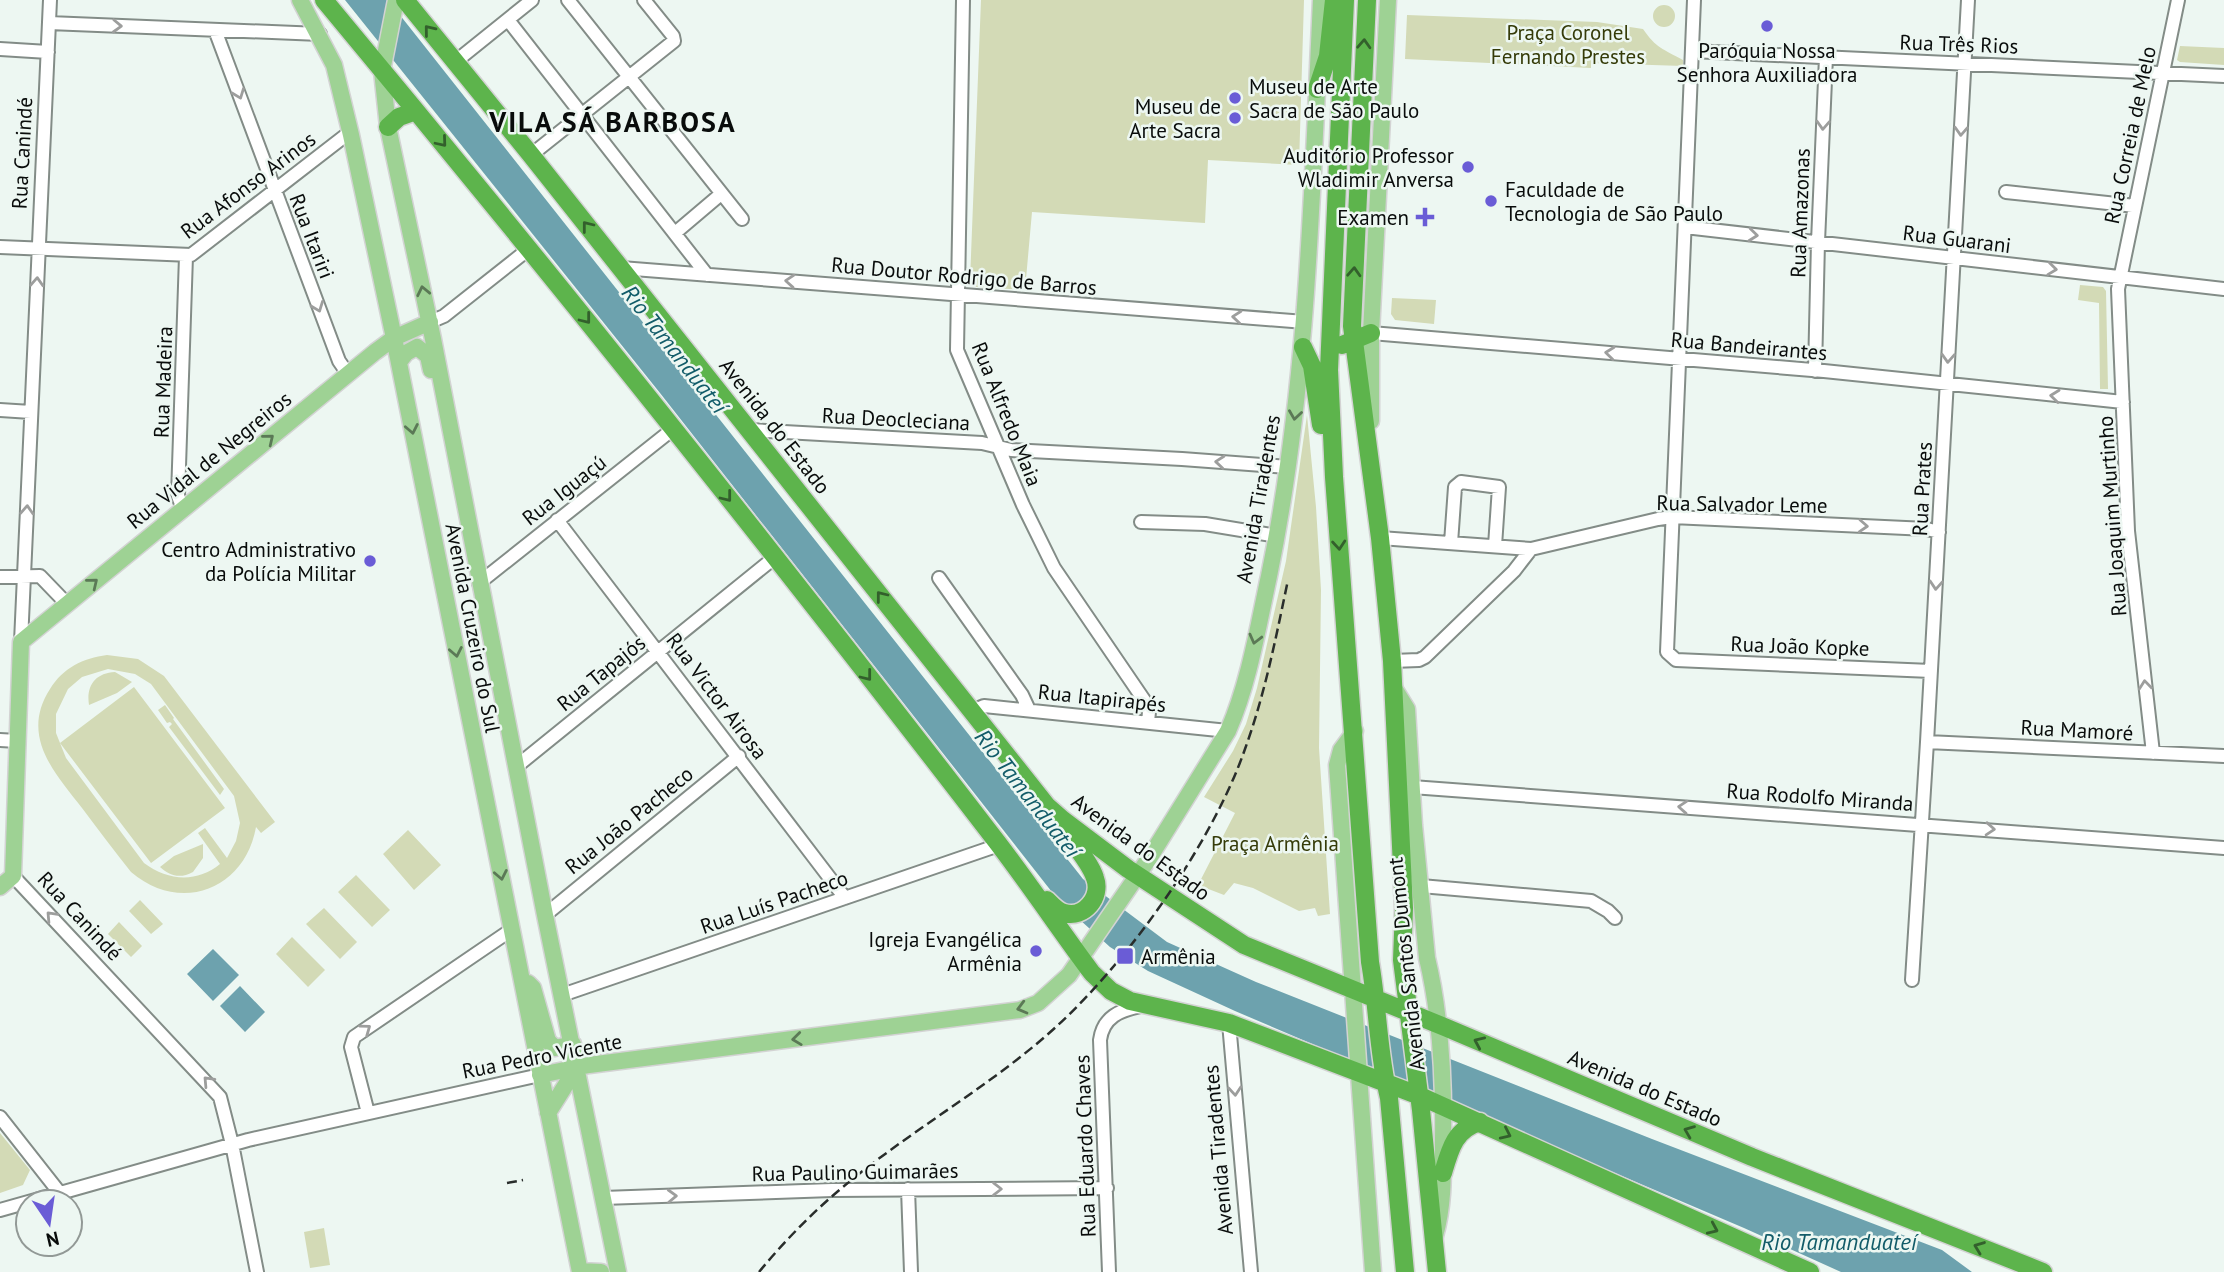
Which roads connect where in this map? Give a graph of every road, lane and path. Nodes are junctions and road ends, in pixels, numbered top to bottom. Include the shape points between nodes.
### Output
1 (50, 0) edge
2 (300, 0) edge
3 (324, 0) edge
4 (531, 0) edge
5 (568, 0) edge
6 (644, 0) edge
7 (963, 0) edge
8 (1321, 0) edge
9 (1334, 0) edge
10 (1345, 0) edge
11 (1367, 0) edge
12 (1388, 0) edge
13 (1694, 0) edge
14 (1968, 0) edge
15 (2178, 0) edge
16 (398, 4) edge
17 (508, 20) junction
18 (49, 23) junction
19 (215, 30) junction
20 (320, 34) junction
21 (0, 49) edge
22 (48, 51) junction
23 (1692, 51) junction
24 (1826, 57) junction
25 (455, 62) junction
26 (384, 63) junction
27 (1965, 63) junction
28 (2162, 72) junction
29 (2224, 75) edge
30 (629, 77) junction
31 (1317, 89) junction
32 (416, 111) junction
33 (582, 115) junction
34 (388, 127) junction
35 (350, 132) junction
36 (531, 155) junction
37 (275, 191) junction
38 (2006, 192) dead end
39 (721, 194) junction
40 (2135, 206) junction
41 (743, 219) dead end
42 (1685, 227) junction
43 (675, 233) junction
44 (1818, 242) junction
45 (0, 247) edge
46 (530, 248) junction
47 (39, 249) junction
48 (186, 256) junction
49 (1954, 258) junction
50 (621, 268) junction
51 (707, 275) junction
52 (2121, 277) junction
53 (2224, 289) edge
54 (957, 294) junction
55 (430, 322) junction
56 (1305, 322) junction
57 (1371, 332) junction
58 (394, 338) junction
59 (1352, 340) junction
60 (1303, 347) joint
61 (1329, 354) junction
62 (1678, 359) junction
63 (399, 362) junction
64 (1306, 370) junction
65 (1815, 371) junction
66 (348, 374) junction
67 (1947, 383) junction
68 (2123, 402) junction
69 (0, 410) edge
70 (31, 412) junction
71 (673, 429) junction
72 (451, 430) junction
73 (750, 430) junction
74 (1365, 436) junction
75 (999, 447) junction
76 (1288, 467) junction
77 (1334, 477) junction
78 (183, 509) junction
79 (1672, 517) junction
80 (557, 520) junction
81 (1141, 522) dead end
82 (1939, 532) junction
83 (1277, 536) junction
84 (1380, 538) junction
85 (1451, 543) junction
86 (1495, 546) junction
87 (1531, 549) junction
88 (774, 558) junction
89 (0, 577) edge
90 (24, 578) junction
91 (939, 578) dead end
92 (479, 583) junction
93 (67, 604) junction
94 (21, 642) junction
95 (659, 651) junction
96 (1392, 661) junction
97 (1931, 670) junction
98 (1394, 688) junction
99 (1029, 710) junction
100 (972, 711) junction
101 (1148, 722) junction
102 (1228, 730) junction
103 (1354, 730) junction
104 (0, 740) edge
105 (17, 741) junction
106 (1927, 742) junction
107 (2153, 753) junction
108 (739, 756) junction
109 (2224, 757) edge
110 (517, 766) junction
111 (1412, 787) junction
112 (1063, 820) junction
113 (1922, 824) junction
114 (999, 845) junction
115 (2224, 848) edge
116 (1138, 875) junction
117 (13, 876) junction
118 (1421, 886) junction
119 (0, 887) edge
120 (1032, 889) junction
121 (845, 898) junction
122 (545, 915) junction
123 (1615, 918) dead end
124 (511, 930) junction
125 (1081, 957) junction
126 (521, 977) junction
127 (1912, 980) dead end
128 (1354, 991) junction
129 (562, 995) junction
130 (1377, 999) junction
131 (1144, 1005) junction
132 (1408, 1012) junction
133 (1229, 1023) junction
134 (1437, 1024) junction
135 (573, 1044) junction
136 (577, 1067) junction
137 (1359, 1069) junction
138 (540, 1075) junction
139 (1384, 1079) junction
140 (1420, 1094) junction
141 (1444, 1104) junction
142 (368, 1113) junction
143 (548, 1113) junction
144 (2, 1120) edge
145 (1480, 1122) junction
146 (232, 1144) junction
147 (1443, 1173) junction
148 (56, 1188) edge
149 (73, 1188) edge
150 (1107, 1188) junction
151 (908, 1189) junction
152 (603, 1198) junction
153 (1434, 1238) junction
154 (580, 1271) edge
155 (257, 1272) edge
156 (601, 1272) edge
157 (618, 1272) edge
158 (911, 1272) edge
159 (1109, 1272) edge
160 (1251, 1272) edge
161 (1373, 1272) edge
162 (1405, 1272) edge
163 (1437, 1272) edge
164 (1810, 1272) edge
165 (2043, 1272) edge

1 - 18 street, Rua Canindé
2 - 20 main road, Avenida Cruzeiro do Sul
3 - 26 highway
4 - 17 street
5 - 30 street
6 - 30 street via 674,40
7 - 54 street, Rua Alfredo Maia
8 - 31 main road
9 - 31 highway via 1328,56
10 - 61 highway
59 -> 11 highway
12 - 57 main road
13 - 23 street
14 - 27 street, Rua Prates
15 - 28 street, Rua Correia de Melo
25 -> 16 highway, Avenida do Estado
16 - 26 main road, Avenida Cruzeiro do Sul
17 - 25 street
17 - 33 street
18 -> 19 street
18 - 22 street, Rua Canindé
19 - 20 street
19 -> 37 street, Rua Itariri
20 - 35 main road, Avenida Cruzeiro do Sul via 334,65
21 - 22 street
22 - 47 street, Rua Canindé
23 - 24 street, Rua Três Rios
23 - 42 street
24 - 27 street, Rua Três Rios
24 -> 44 street, Rua Amazonas
25 - 36 highway, Avenida do Estado
26 - 32 highway
26 - 34 main road, Avenida Cruzeiro do Sul
27 - 28 street, Rua Três Rios
27 -> 49 street, Rua Prates
28 - 29 street, Rua Três Rios
28 - 40 street, Rua Correia de Melo
30 - 33 street
30 - 39 street
31 - 56 main road
32 - 34 highway via 398,117
32 -> 46 highway
33 - 36 street
33 - 43 street
55 -> 34 main road, Avenida Cruzeiro do Sul
35 - 37 street, Rua Afonso Arinos
35 - 58 main road, Avenida Cruzeiro do Sul
50 -> 36 highway, Avenida do Estado
37 - 48 street, Rua Afonso Arinos via 198,252
37 -> 66 street, Rua Itariri via 339,361
38 - 40 street
39 - 41 street
39 - 43 street
40 - 52 street, Rua Correia de Melo
42 -> 44 street, Rua Guarani
42 - 62 street
43 - 51 street
44 - 49 street, Rua Guarani
44 - 65 street, Rua Amazonas
45 - 47 street, Rua Afonso Arinos
46 - 55 street via 444,316
46 -> 71 highway
47 - 48 street, Rua Afonso Arinos
70 -> 47 street, Rua Canindé
48 - 78 street, Rua Madeira via 178,494
49 -> 52 street, Rua Guarani
49 -> 67 street, Rua Prates
50 - 51 street, Rua Doutor Rodrigo de Barros
50 - 73 highway, Avenida do Estado
54 -> 51 street, Rua Doutor Rodrigo de Barros
52 - 53 street, Rua Guarani
52 - 68 street, Rua Joaquim Murtinho
56 -> 54 street, Rua Doutor Rodrigo de Barros
54 - 75 street, Rua Alfredo Maia via 957,351
55 - 58 main road, Rua Vidal de Negreiros
55 - 72 main road, Avenida Cruzeiro do Sul
56 - 60 main road
57 - 59 highway
62 -> 57 street, Rua Bandeirantes
57 - 74 main road, Avenida Santos Dumont via 1371,423
58 - 63 main road, Avenida Cruzeiro do Sul
58 - 66 main road, Rua Vidal de Negreiros
59 - 61 highway
59 - 74 highway, Avenida Santos Dumont
60 - 64 highway
61 - 64 highway
61 - 77 highway, Avenida Santos Dumont
62 - 65 street, Rua Bandeirantes
62 - 79 street
63 - 72 main road via 414,348 425,353 443,422
63 -> 124 main road, Avenida Cruzeiro do Sul
64 -> 76 main road, Avenida Tiradentes
64 - 77 highway via 1326,464
65 - 67 street, Rua Bandeirantes
78 -> 66 main road, Rua Vidal de Negreiros
68 -> 67 street, Rua Bandeirantes
67 - 82 street, Rua Prates
107 -> 68 street, Rua Joaquim Murtinho via 2128,531
69 - 70 street
90 -> 70 street, Rua Canindé
71 - 80 street, Rua Iguaçú
71 -> 88 highway
72 - 92 main road, Avenida Cruzeiro do Sul
73 - 75 street, Rua Deocleciana
100 -> 73 highway, Avenida do Estado
74 - 84 highway, Avenida Santos Dumont
76 -> 75 street, Rua Deocleciana
75 - 101 street, Rua Alfredo Maia via 1054,568 1146,703
76 - 83 main road, Avenida Tiradentes
77 -> 103 highway, Avenida Santos Dumont
93 -> 78 main road, Rua Vidal de Negreiros
79 -> 82 street, Rua Salvador Leme
79 - 87 street, Rua Salvador Leme
79 - 97 street, Rua João Kopke via 1669,656 1676,660
80 - 92 street, Rua Iguaçú
80 - 95 street, Rua Victor Airosa
81 - 83 street via 1205,524
82 -> 97 street, Rua Prates
83 -> 102 main road, Avenida Tiradentes via 1260,620
84 - 85 street, Rua Salvador Leme
84 - 96 highway, Avenida Santos Dumont
85 - 86 street, Rua Salvador Leme
85 - 86 street via 1455,486 1461,482 1499,487
86 - 87 street, Rua Salvador Leme
87 - 96 street via 1425,657
88 - 95 street, Rua Tapajós
88 -> 114 highway
89 - 90 street
90 - 93 street via 44,578
90 - 94 street, Rua Canindé
91 - 99 street
92 - 110 main road, Avenida Cruzeiro do Sul
93 - 94 main road, Rua Vidal de Negreiros
94 - 105 main road, Rua Canindé
95 - 108 street, Rua Victor Airosa
95 - 110 street, Rua Tapajós
96 - 98 highway, Avenida Santos Dumont
97 - 106 street, Rua Prates
98 - 111 main road, Avenida Santos Dumont via 1407,709
98 - 132 highway, Avenida Santos Dumont via 1404,908 1402,960
99 - 100 street, Rua Itapirapés via 985,706
99 - 101 street, Rua Itapirapés
100 - 112 highway, Avenida do Estado
101 - 102 street, Rua Itapirapés
102 - 116 main road, Avenida Tiradentes
103 - 128 main road via 1340,750 1337,765
103 - 130 highway, Avenida Santos Dumont via 1370,962
104 - 105 street
105 - 117 main road, Rua Canindé
106 - 107 street, Rua Mamoré
106 - 113 street, Rua Prates
107 - 109 street, Rua Mamoré
108 - 121 street, Rua Victor Airosa
108 - 122 street, Rua João Pacheco
110 - 122 main road, Avenida Cruzeiro do Sul
113 -> 111 street, Rua Rodolfo Miranda
111 - 118 main road, Avenida Santos Dumont
112 - 116 highway, Avenida do Estado
112 - 120 highway via 1064,831 1093,873 1096,894 1090,905 1067,914
113 -> 115 street, Rua Rodolfo Miranda
113 - 127 street, Rua Prates
114 - 120 highway
114 - 121 street, Rua Luís Pacheco
116 - 125 main road, Avenida Tiradentes
116 - 128 highway, Avenida do Estado via 1244,945
117 - 119 main road
146 -> 117 street, Rua Canindé via 216,1090
118 - 123 street via 1591,901
118 - 134 main road, Avenida Santos Dumont
120 - 125 highway
121 - 129 street, Rua Luís Pacheco
122 - 129 main road, Avenida Cruzeiro do Sul
124 - 126 main road, Avenida Cruzeiro do Sul
142 -> 124 street via 351,1047 354,1037
125 - 131 highway via 1111,991
125 -> 136 main road, Rua Pedro Vicente via 1047,997 1020,1010
126 - 135 main road via 533,988 551,1046
126 - 138 main road, Avenida Cruzeiro do Sul
128 - 130 highway, Avenida do Estado
128 - 137 main road
129 - 135 main road, Avenida Cruzeiro do Sul
130 - 132 highway, Avenida do Estado
130 - 139 highway, Avenida Santos Dumont
131 - 133 highway
131 - 150 street, Rua Eduardo Chaves via 1111,1017 1101,1030
132 - 134 highway, Avenida do Estado
132 - 140 highway, Avenida Santos Dumont
133 - 137 highway
133 -> 160 street, Avenida Tiradentes
134 - 141 main road, Avenida Santos Dumont
165 -> 134 highway, Avenida do Estado via 1629,1107
135 - 136 main road, Avenida Cruzeiro do Sul
136 - 138 main road, Rua Pedro Vicente
136 - 143 main road
136 - 152 main road, Avenida Cruzeiro do Sul
137 - 139 highway
137 - 161 main road
138 - 142 street, Rua Pedro Vicente
138 - 143 main road, Avenida Cruzeiro do Sul
139 - 140 highway
139 - 162 highway, Avenida Santos Dumont
140 - 141 highway
140 - 153 highway, Avenida Santos Dumont
141 - 145 highway
141 - 147 main road, Avenida Santos Dumont
142 - 146 street, Rua Pedro Vicente
143 - 154 main road, Avenida Cruzeiro do Sul
144 - 148 street
145 - 147 highway via 1455,1138
145 -> 164 highway
146 - 149 street, Rua Pedro Vicente
146 - 155 street, Rua Canindé
147 - 153 main road, Avenida Santos Dumont via 1441,1214
151 -> 150 street, Rua Paulino Guimarães
150 - 159 street, Rua Eduardo Chaves
152 -> 151 street, Rua Paulino Guimarães
151 - 158 street
152 - 157 main road, Avenida Cruzeiro do Sul
153 - 163 highway, Avenida Santos Dumont
154 - 156 main road

